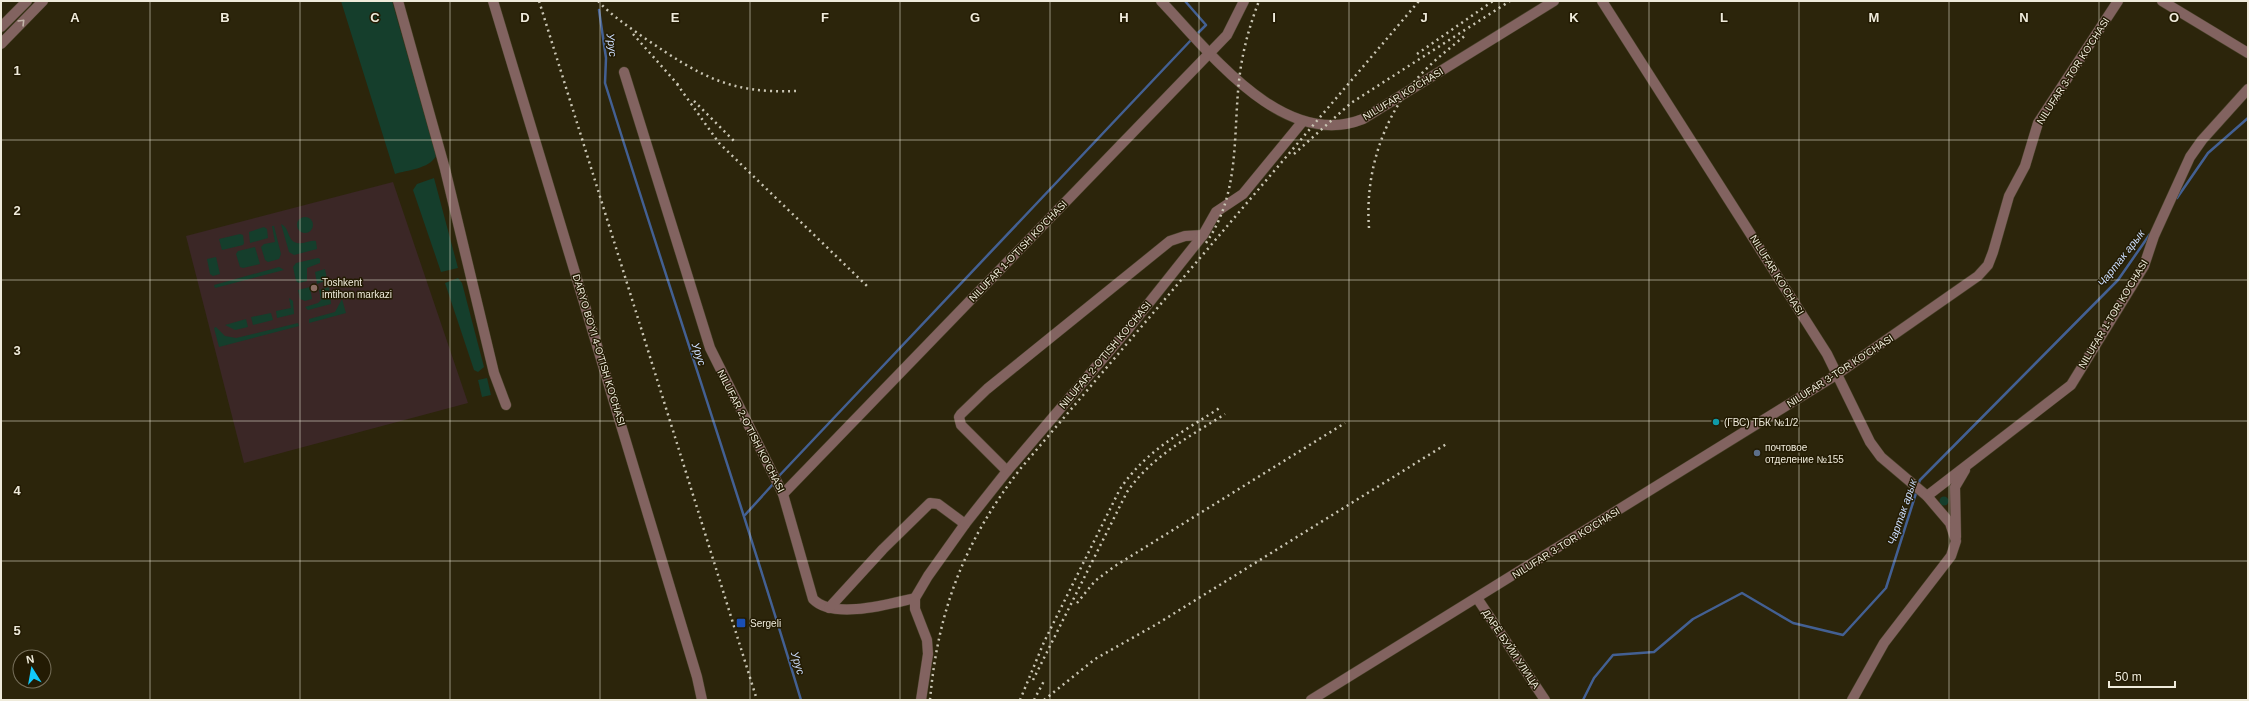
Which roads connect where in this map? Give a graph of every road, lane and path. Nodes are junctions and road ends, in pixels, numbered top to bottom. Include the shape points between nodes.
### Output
1 (26, 1) edge
2 (43, 1) edge
3 (398, 1) edge
4 (493, 1) edge
5 (1161, 1) edge
6 (1244, 1) edge
7 (1554, 1) edge
8 (1602, 1) edge
9 (2118, 1) edge
10 (2162, 1) edge
11 (1, 28) edge
12 (1, 44) edge
13 (1210, 52) junction
14 (2248, 53) edge
15 (624, 72) dead end
16 (2248, 89) edge
17 (1303, 121) junction
18 (1203, 235) junction
19 (1836, 375) junction
20 (506, 405) dead end
21 (1973, 459) junction
22 (1007, 471) junction
23 (783, 494) junction
24 (1927, 496) junction
25 (965, 524) junction
26 (1956, 541) junction
27 (915, 598) junction
28 (1477, 598) junction
29 (829, 608) junction
30 (702, 700) edge
31 (921, 700) edge
32 (1311, 700) edge
33 (1545, 700) edge
34 (1852, 700) edge

1 - 11 street
12 -> 2 street
3 - 20 street via 445,169 494,373
4 - 30 street, DARYO BO'YI 4-O'TISH KO'CHASI via 644,497
5 - 13 street, NILUFAR KO'CHASI
6 - 13 street, NILUFAR 1-O'TISH KO'CHASI via 1226,35
7 - 17 street, NILUFAR KO'CHASI via 1363,119 1336,126
8 - 19 street, NILUFAR KO'CHASI via 1827,354
9 - 19 street, NILUFAR 3-TOR KO'CHASI via 2038,123 2025,166 2009,196 1988,265 1958,292
10 - 14 street
13 - 17 street, NILUFAR KO'CHASI via 1254,94
13 - 23 street, NILUFAR 1-O'TISH KO'CHASI
15 - 23 street, NILUFAR 2-O'TISH KO'CHASI via 710,348
16 - 21 street, NILUFAR 1-TOR KO'CHASI via 2190,157 2154,236 2144,266 2071,385
17 - 18 street, NILUFAR 2-O'TISH KO'CHASI via 1243,194 1216,212
18 - 22 street, NILUFAR 2-O'TISH KO'CHASI via 1129,328
18 - 22 street via 1185,236 1170,241 987,389 958,417 961,425
19 - 24 street, NILUFAR KO'CHASI via 1870,442 1881,457
19 - 28 street, NILUFAR 3-TOR KO'CHASI
21 - 24 street, NILUFAR 1-TOR KO'CHASI
21 - 26 street via 1955,487
22 - 25 street, NILUFAR 2-O'TISH KO'CHASI
23 - 29 street, NILUFAR 2-O'TISH KO'CHASI via 813,599 819,605
24 - 26 street, NILUFAR KO'CHASI via 1950,523
25 - 27 street, NILUFAR 2-O'TISH KO'CHASI
25 - 29 street via 938,504 930,503
26 - 34 street via 1951,556 1884,642
27 - 29 street via 875,607
27 - 31 street via 915,609 927,640 928,654
28 - 32 street, NILUFAR 3-TOR KO'CHASI
28 - 33 street, ДАРЁ БУЙИ УЛИЦА

